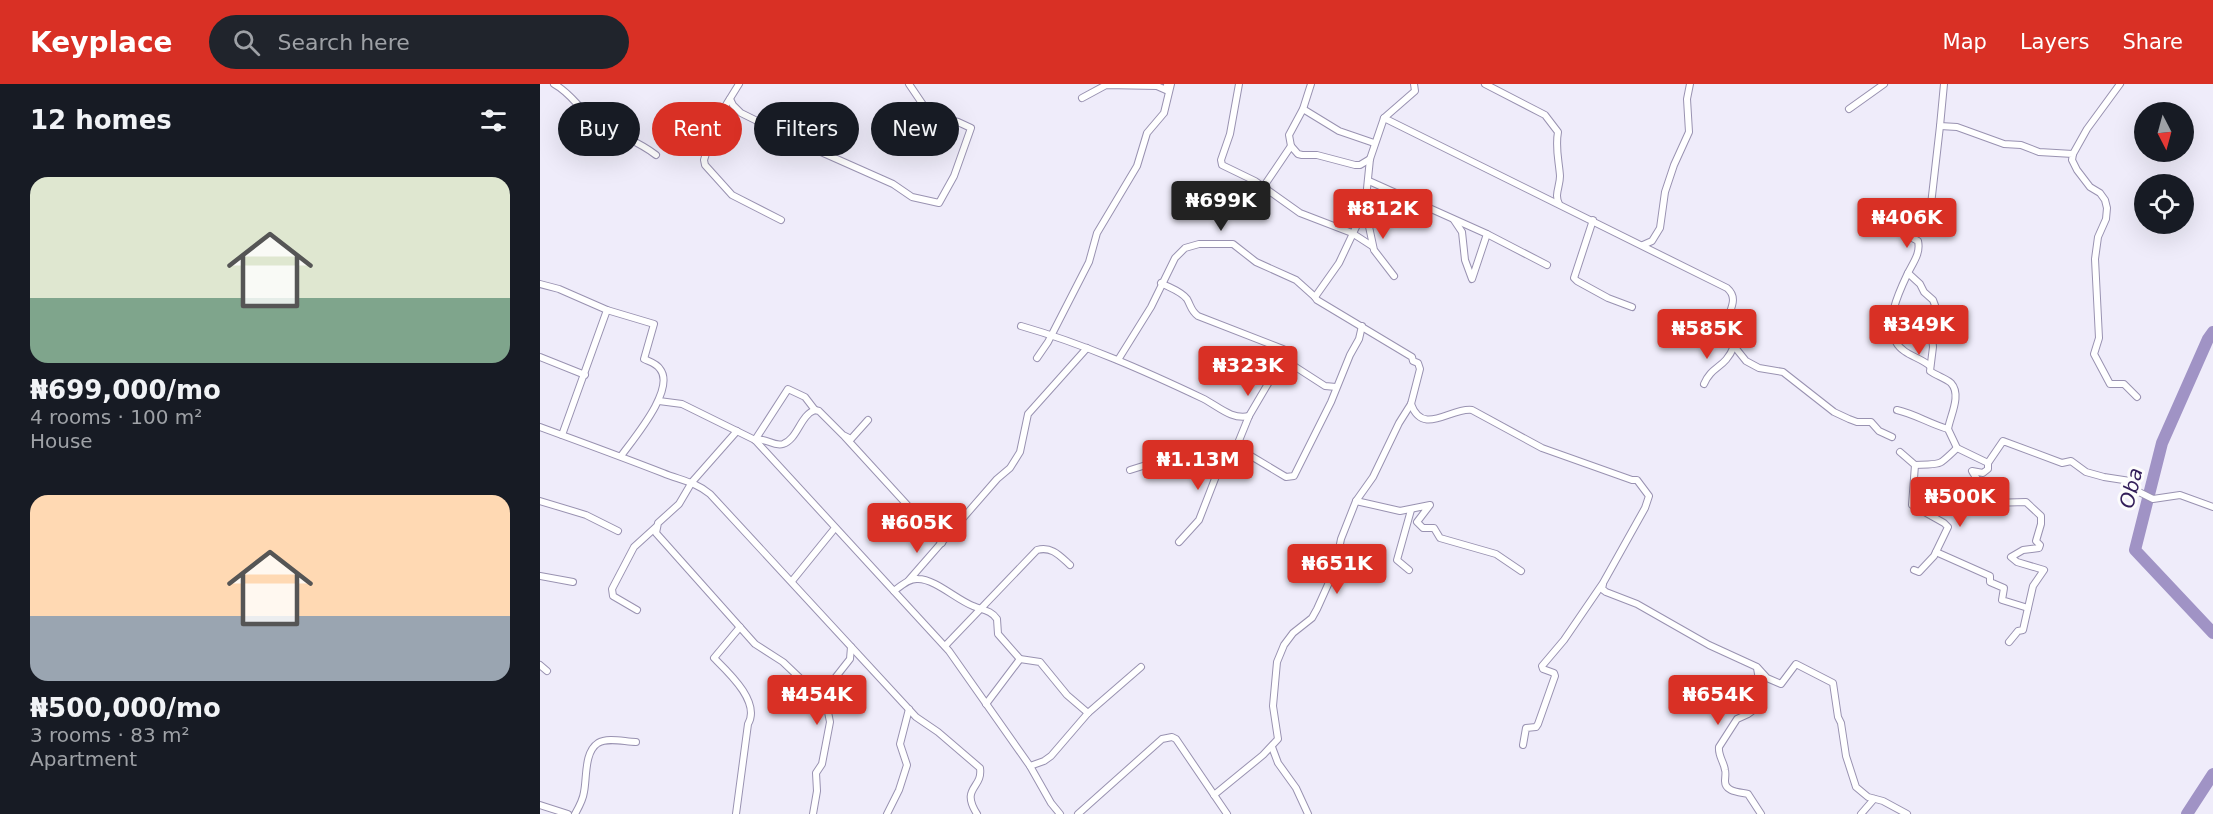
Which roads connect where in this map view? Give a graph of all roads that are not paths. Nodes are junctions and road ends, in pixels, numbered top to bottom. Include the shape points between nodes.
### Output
1 (554, 84) edge
2 (739, 84) edge
3 (909, 84) edge
4 (1169, 84) edge
5 (1239, 84) edge
6 (1311, 84) edge
7 (1414, 84) edge
8 (1485, 84) edge
9 (1690, 84) edge
10 (1884, 84) edge
11 (1944, 84) edge
12 (2120, 84) edge
13 (730, 99) junction
14 (1082, 99) dead end
15 (1303, 109) junction
16 (1849, 109) dead end
17 (1384, 118) junction
18 (1940, 126) junction
19 (1374, 143) junction
20 (1291, 146) junction
21 (652, 152) edge
22 (2073, 154) junction
23 (1370, 159) junction
24 (1369, 181) junction
25 (1266, 183) dead end
26 (1560, 204) junction
27 (1365, 208) junction
28 (781, 220) dead end
29 (1454, 220) junction
30 (1593, 220) junction
31 (1352, 233) junction
32 (1487, 234) junction
33 (1643, 245) junction
34 (1372, 246) junction
35 (1547, 265) dead end
36 (1908, 273) junction
37 (1394, 276) dead end
38 (540, 284) edge
39 (1161, 284) junction
40 (1315, 297) junction
41 (1632, 307) dead end
42 (607, 310) junction
43 (1021, 326) dead end
44 (1362, 326) junction
45 (1051, 335) junction
46 (1734, 346) junction
47 (1087, 348) junction
48 (1286, 353) junction
49 (540, 357) edge
50 (1037, 358) dead end
51 (1118, 360) junction
52 (1930, 366) junction
53 (585, 375) junction
54 (1704, 384) dead end
55 (1336, 387) junction
56 (2137, 397) dead end
57 (659, 401) junction
58 (1411, 404) junction
59 (815, 410) junction
60 (1897, 410) dead end
61 (1249, 416) junction
62 (868, 420) dead end
63 (540, 427) edge
64 (1948, 429) junction
65 (737, 431) junction
66 (562, 435) junction
67 (843, 435) junction
68 (1892, 436) dead end
69 (755, 440) junction
70 (1957, 448) junction
71 (1900, 452) dead end
72 (1232, 454) junction
73 (621, 456) junction
74 (1988, 463) junction
75 (1915, 465) junction
76 (1130, 470) dead end
77 (692, 483) junction
78 (540, 501) edge
79 (1356, 501) junction
80 (2213, 507) edge
81 (1411, 510) junction
82 (656, 527) junction
83 (835, 528) junction
84 (618, 531) dead end
85 (1179, 542) dead end
86 (942, 543) junction
87 (1936, 552) junction
88 (1070, 565) dead end
89 (1409, 570) dead end
90 (1914, 570) dead end
91 (1521, 571) dead end
92 (540, 576) edge
93 (909, 580) junction
94 (792, 581) junction
95 (573, 582) dead end
96 (1603, 584) junction
97 (894, 591) junction
98 (981, 608) junction
99 (2028, 608) junction
100 (637, 610) dead end
101 (740, 627) junction
102 (2009, 642) dead end
103 (945, 646) junction
104 (851, 647) junction
105 (1020, 659) junction
106 (540, 665) edge
107 (1142, 667) dead end
108 (1757, 667) junction
109 (547, 671) dead end
110 (825, 702) junction
111 (986, 704) junction
112 (909, 709) junction
113 (1088, 713) junction
114 (636, 742) dead end
115 (1523, 745) dead end
116 (1272, 747) junction
117 (1030, 765) junction
118 (1214, 795) junction
119 (1874, 799) junction
120 (540, 805) edge
121 (568, 814) edge
122 (576, 814) edge
123 (736, 814) edge
124 (813, 814) edge
125 (887, 814) edge
126 (977, 814) edge
127 (1060, 814) edge
128 (1078, 814) edge
129 (1227, 814) edge
130 (1308, 814) edge
131 (1761, 814) edge
132 (1861, 814) edge
133 (1906, 814) edge

1 - 21 street via 568,92 591,118
2 - 13 street
3 - 13 street via 930,115 971,129 954,176 939,202 912,197 893,184 812,148 741,113
4 - 14 street via 1166,90 1157,86 1106,85
4 - 45 street via 1164,113 1147,133 1137,166 1097,233 1089,262
5 - 31 street via 1222,165 1300,213
6 - 15 street
7 - 17 street via 1415,91
8 - 26 street via 1545,115 1558,132 1560,175 1556,198
9 - 33 street via 1689,132 1665,192 1660,228 1652,241
10 - 16 street
11 - 18 street
12 - 22 street
13 - 28 street via 716,121 705,165 732,195
15 - 19 street via 1339,131
15 - 20 street via 1290,135
17 - 19 street
17 - 26 street
18 - 22 street via 1957,127 2039,152
18 - 36 street via 1929,222 1922,232 1903,233 1918,241 1920,248
19 - 23 street
20 - 23 street via 1298,154 1355,165
20 - 25 street
22 - 56 street via 2077,170 2100,193 2107,208 2095,260 2100,338 2094,354 2110,384 2124,384
23 - 24 street
24 - 27 street
24 - 29 street
26 - 30 street
27 - 31 street
27 - 34 street
29 - 32 street
29 - 32 street via 1462,232 1465,261 1472,279
30 - 33 street
30 - 41 street via 1575,278
31 - 34 street
31 - 40 street via 1339,263
32 - 35 street
33 - 46 street via 1732,292 1734,300 1726,328
34 - 37 street
36 - 52 street via 1936,308 1931,327
36 - 52 street via 1892,318 1896,342
38 - 42 street
39 - 40 street via 1185,248 1233,244 1256,262 1296,280
39 - 48 street via 1186,297 1198,316
39 - 51 street
40 - 44 street
42 - 53 street
42 - 57 street via 654,324 644,359 658,366 664,377
43 - 45 street
44 - 55 street
44 - 58 street via 1418,363
45 - 47 street
45 - 50 street
46 - 54 street via 1728,359 1708,374
46 - 68 street via 1746,361 1759,368 1783,372 1834,412 1857,422 1871,422
47 - 51 street
47 - 86 street via 1028,414 1020,452 1010,468
48 - 55 street via 1294,366 1325,386
48 - 61 street
49 - 53 street
51 - 61 street via 1234,416
52 - 64 street via 1930,371 1954,388 1956,400
53 - 66 street
55 - 72 street via 1294,476 1286,477 1243,453
57 - 65 street via 682,404
57 - 73 street
58 - 79 street
58 - 96 street via 1414,414 1429,420 1472,410 1542,448 1637,480 1648,496 1645,508
59 - 67 street
59 - 69 street via 785,444
59 - 69 street via 805,397 788,389
60 - 64 street
61 - 72 street
62 - 67 street via 851,439
63 - 66 street
64 - 70 street
65 - 69 street
65 - 77 street
66 - 73 street
67 - 86 street
69 - 83 street
70 - 74 street
70 - 75 street via 1937,465
71 - 75 street
72 - 76 street via 1206,454
72 - 85 street via 1218,471 1199,519
73 - 77 street
74 - 80 street via 2002,441 2062,463 2071,461 2086,472 2130,481 2135,490 2153,499 2180,495
74 - 99 street via 1983,473 1972,471 1989,493 1991,503 2026,502 2041,516 2036,541 2039,548 2011,557 2044,570 2033,586
75 - 87 street via 1912,505 1948,527
77 - 82 street via 679,504
77 - 94 street via 710,494
78 - 84 street via 586,515
79 - 81 street via 1391,510
79 - 116 street via 1341,539 1335,569 1317,609 1293,633 1277,662 1273,706 1278,739
81 - 89 street via 1397,560
81 - 91 street via 1430,505 1417,522 1423,528 1434,528 1440,538 1496,554
82 - 100 street via 634,548 612,589 613,596
82 - 101 street via 659,538
83 - 94 street
83 - 97 street
86 - 93 street
87 - 90 street via 1919,572
87 - 99 street via 1990,576 1990,582 2004,588 2002,600
88 - 98 street via 1055,552 1037,550
92 - 95 street
93 - 97 street
93 - 98 street via 927,581
94 - 104 street
96 - 108 street via 1606,592 1637,604
96 - 115 street via 1542,666 1555,676 1538,724 1526,728
97 - 103 street
98 - 103 street
98 - 105 street via 994,615 998,634
99 - 102 street via 2023,630
101 - 110 street
101 - 123 street via 714,658 735,680 750,705
103 - 111 street
104 - 110 street via 850,659 824,692
104 - 112 street
105 - 111 street
105 - 113 street via 1040,662
106 - 109 street
107 - 113 street
108 - 119 street via 1767,678 1781,684 1796,664 1833,683 1851,777 1862,794
108 - 131 street via 1763,703 1737,718 1718,751 1726,787 1748,794
110 - 124 street via 830,722 822,764 816,773
111 - 117 street
112 - 125 street via 900,744 907,765
112 - 126 street via 980,768 970,797
113 - 117 street via 1051,756
114 - 122 street via 598,743 592,751
116 - 118 street
116 - 130 street
117 - 127 street
118 - 128 street via 1176,739 1167,737
118 - 129 street
119 - 132 street
119 - 133 street
120 - 121 street

